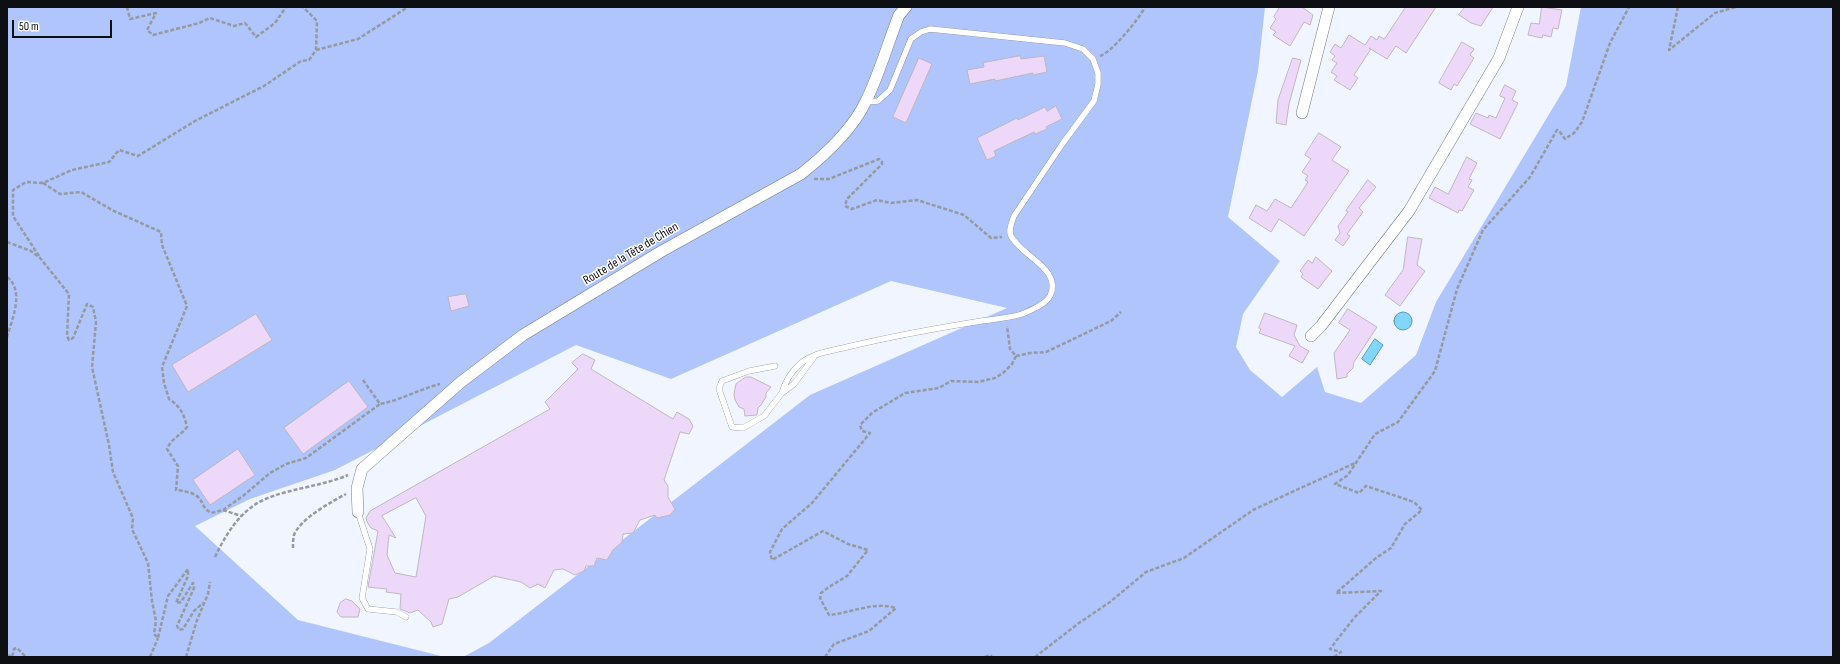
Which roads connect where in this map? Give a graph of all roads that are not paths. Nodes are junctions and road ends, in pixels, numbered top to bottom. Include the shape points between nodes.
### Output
1 (906, 7) edge
2 (1329, 7) edge
3 (1518, 7) edge
4 (866, 102) junction
5 (1302, 113) dead end
6 (1311, 336) dead end
7 (816, 355) junction
8 (775, 366) dead end
9 (782, 393) junction
10 (358, 512) joint
11 (406, 617) dead end

1 - 4 street, Route de la Tête de Chien via 899,15
2 - 5 street
3 - 6 street via 1499,58 1409,211
4 - 7 lane via 878,101 890,90 911,39 930,29 1065,43 1083,49 1093,59 1098,73 1094,101 1063,143 1014,216 1010,226 1010,236 1042,265 1049,276 1052,287 1050,297 1041,305 1008,318 940,328
4 - 10 street, Route de la Tête de Chien via 841,136 801,174 662,251 523,335 461,382 362,469 357,488
7 - 9 lane via 794,384
7 - 9 lane via 799,364 786,381
8 - 9 lane via 722,381 719,389 732,427 743,428 764,416
10 - 11 lane via 370,549 362,598 368,609 397,612

